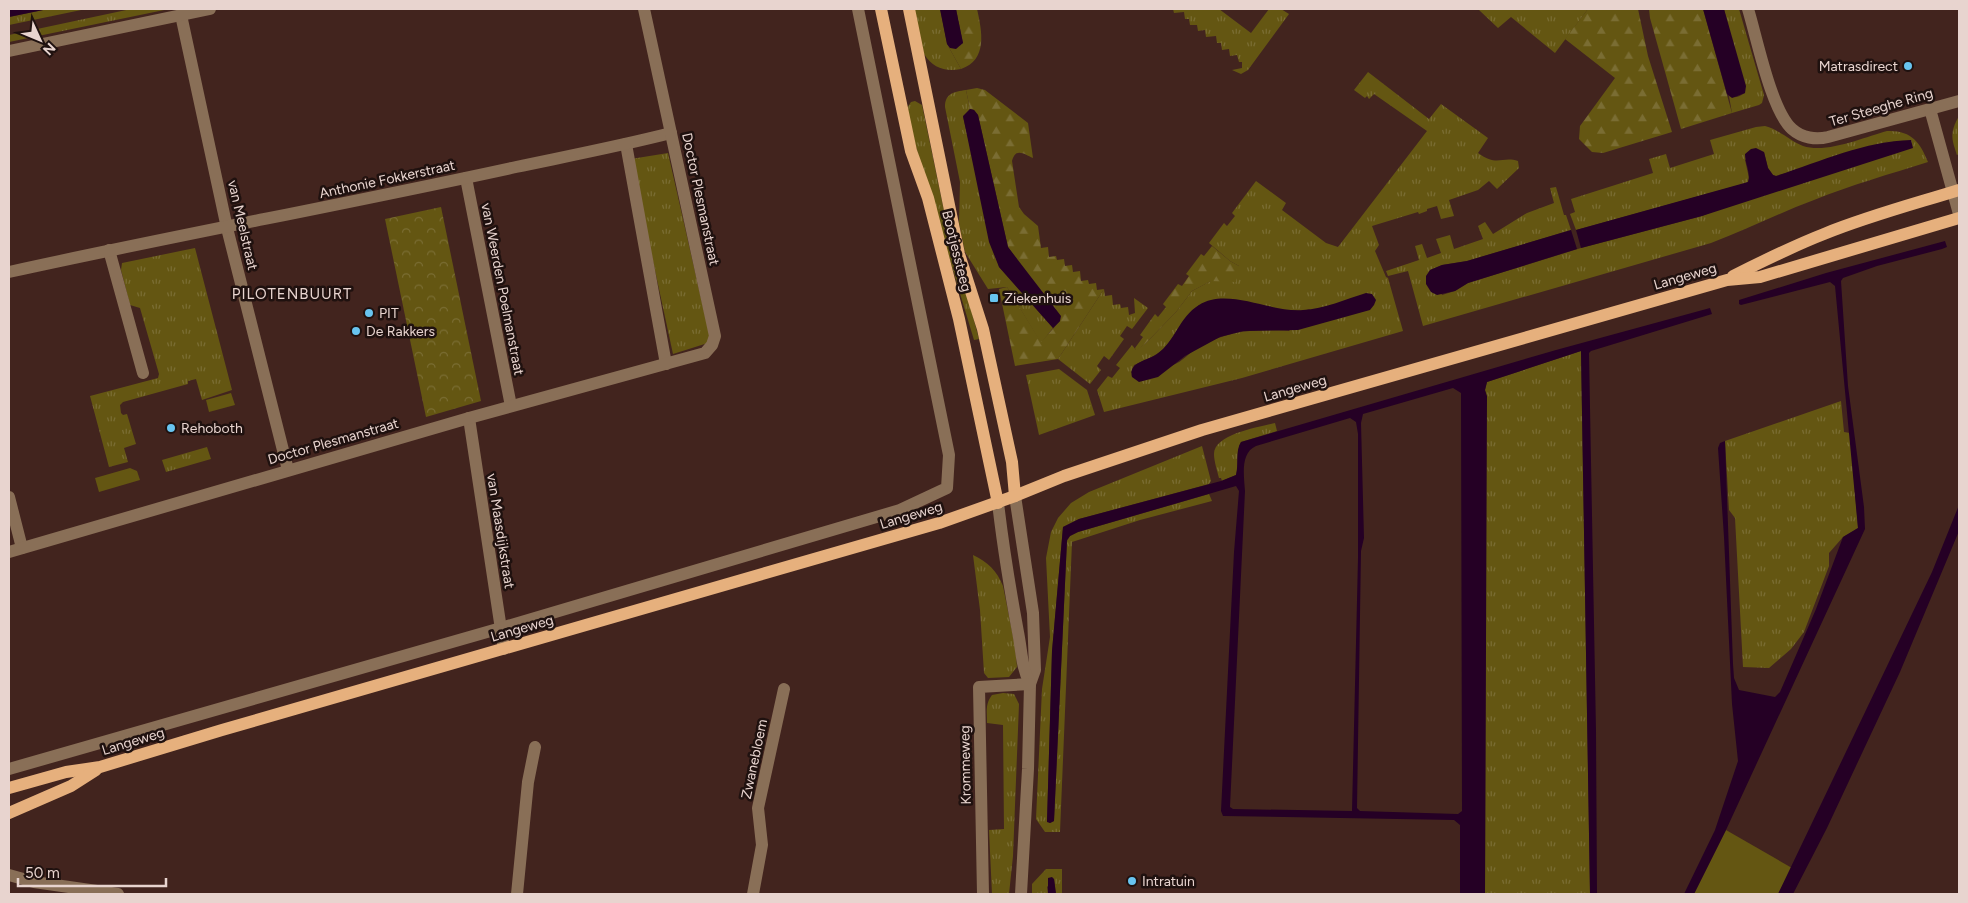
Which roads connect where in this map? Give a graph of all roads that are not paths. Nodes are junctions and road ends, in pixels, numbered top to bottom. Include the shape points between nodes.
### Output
1 (210, 9) edge
2 (644, 9) edge
3 (858, 9) edge
4 (881, 9) edge
5 (909, 9) edge
6 (1748, 9) edge
7 (181, 15) junction
8 (9, 51) edge
9 (1959, 100) edge
10 (1930, 109) junction
11 (671, 133) junction
12 (626, 144) junction
13 (466, 178) junction
14 (1956, 191) edge
15 (1959, 214) edge
16 (1959, 218) edge
17 (228, 228) junction
18 (109, 250) junction
19 (9, 272) edge
20 (1727, 280) junction
21 (666, 364) junction
22 (143, 373) dead end
23 (511, 406) junction
24 (469, 418) junction
25 (288, 470) junction
26 (1015, 496) junction
27 (9, 497) edge
28 (998, 503) junction
29 (22, 548) junction
30 (9, 552) edge
31 (501, 628) junction
32 (504, 649) junction
33 (1030, 684) junction
34 (784, 690) dead end
35 (535, 746) dead end
36 (100, 767) junction
37 (9, 769) edge
38 (9, 788) edge
39 (9, 812) edge
40 (9, 875) edge
41 (118, 894) edge
42 (517, 894) edge
43 (753, 894) edge
44 (983, 894) edge
45 (1020, 894) edge

1 - 7 street
2 - 11 street, Doctor Plesmanstraat
3 - 31 street, Langeweg via 949,455 947,488 900,510
4 - 28 main road, Bootjessteeg via 911,151 928,198 961,328
5 - 26 main road, Bootjessteeg via 959,254 985,338 1012,462
6 - 10 street, Ter Steeghe Ring via 1778,110 1793,130 1803,136 1817,139
7 - 8 street
7 - 17 street, van Meelstraat
9 - 10 street, Ter Steeghe Ring
10 - 14 street
11 - 12 street, Anthonie Fokkerstraat
11 - 21 street, Doctor Plesmanstraat via 715,336 705,353
12 - 13 street, Anthonie Fokkerstraat
12 - 21 street
13 - 17 street, Anthonie Fokkerstraat
13 - 23 street, van Weerden Poelmanstraat
14 - 15 street
14 - 20 main road, Langeweg via 1825,233
16 - 20 main road, Langeweg via 1760,277
17 - 18 street, Anthonie Fokkerstraat
17 - 25 street, van Meelstraat
18 - 19 street, Anthonie Fokkerstraat
18 - 22 street
20 - 26 main road, Langeweg via 1202,430
21 - 23 street, Doctor Plesmanstraat
23 - 24 street, Doctor Plesmanstraat
24 - 25 street, Doctor Plesmanstraat
24 - 31 street, van Maasdijkstraat
25 - 29 street, Doctor Plesmanstraat
26 - 28 main road, Langeweg
26 - 33 street via 1033,613 1035,670
27 - 29 street
28 - 32 main road, Langeweg
28 - 33 street via 1023,669
29 - 30 street, Doctor Plesmanstraat
31 - 32 street, van Maasdijkstraat
31 - 37 street, Langeweg
32 - 36 main road, Langeweg
33 - 44 street, Krommeweg via 979,687
33 - 45 street
34 - 43 street, Zwanebloem via 758,808 762,845
35 - 42 street via 528,782
36 - 38 main road, Langeweg via 66,772
36 - 39 main road, Langeweg via 71,786
40 - 41 street via 34,882

